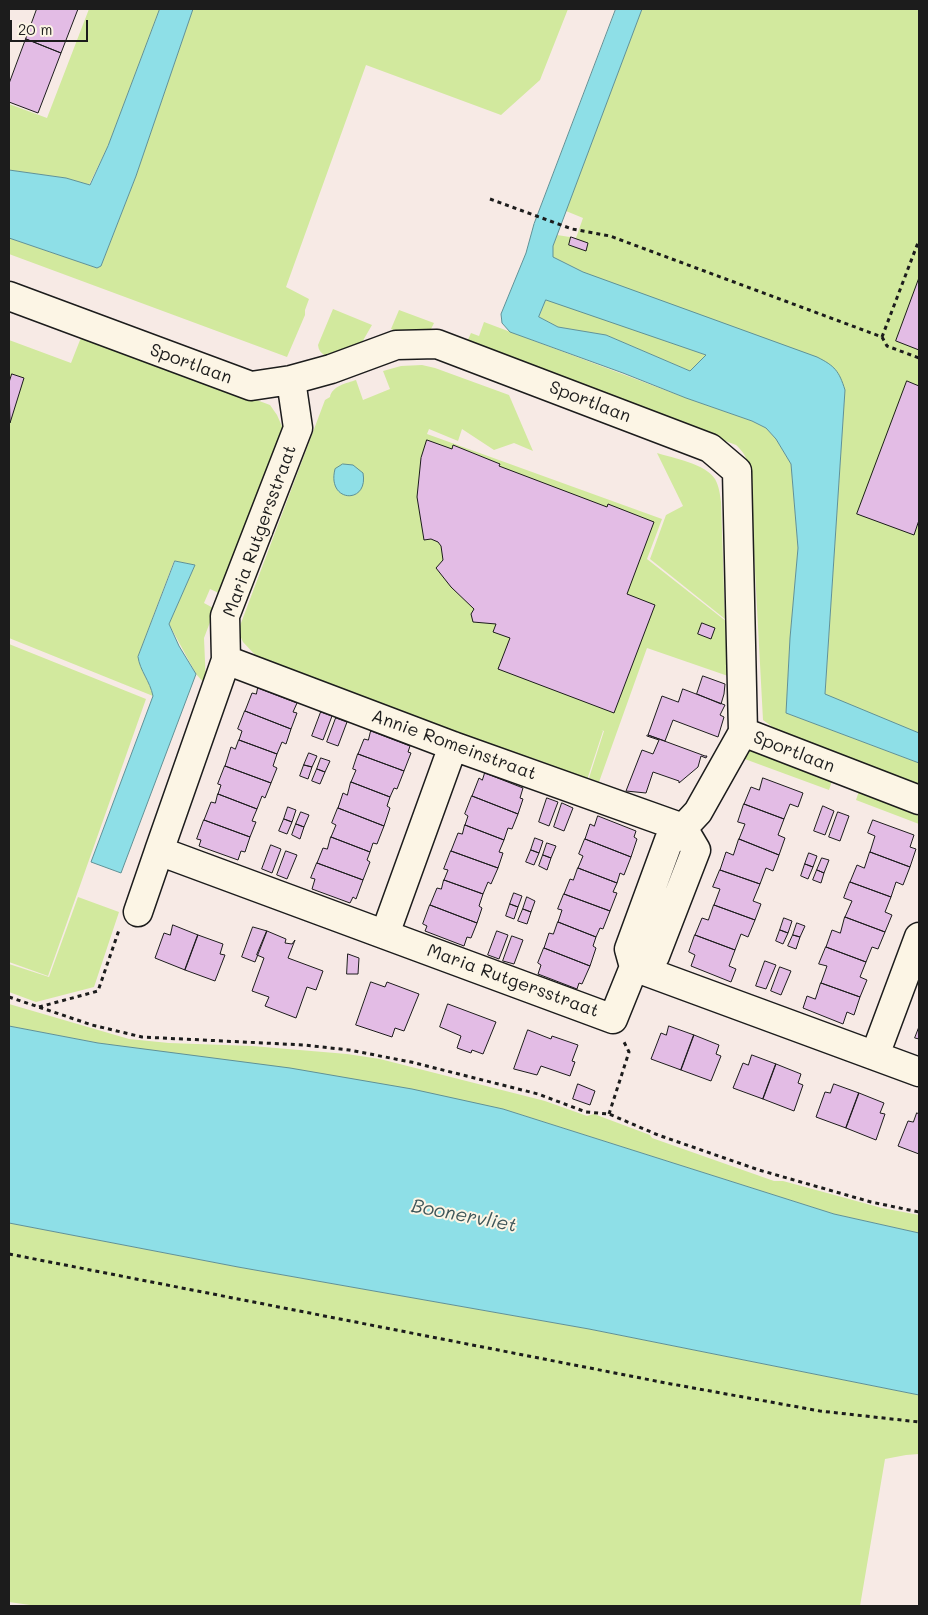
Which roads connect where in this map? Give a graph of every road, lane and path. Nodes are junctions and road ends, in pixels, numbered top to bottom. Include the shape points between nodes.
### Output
1 (490, 199) dead end
2 (919, 240) edge
3 (9, 296) edge
4 (882, 337) junction
5 (919, 358) edge
6 (290, 380) junction
7 (226, 660) junction
8 (743, 732) junction
9 (453, 746) junction
10 (919, 800) edge
11 (683, 828) junction
12 (159, 851) junction
13 (138, 912) joint
14 (385, 934) junction
15 (919, 937) edge
16 (634, 967) junction
17 (9, 997) edge
18 (38, 1007) junction
19 (629, 1052) dead end
20 (875, 1055) junction
21 (919, 1072) edge
22 (609, 1114) junction
23 (919, 1212) edge
24 (9, 1254) edge
25 (919, 1422) edge

1 - 4 path via 572,229 610,236
2 - 4 path
3 - 6 street, Sportlaan via 251,386
4 - 5 path via 887,346
6 - 7 street, Maria Rutgersstraat via 298,428 225,616
6 - 8 street, Sportlaan via 396,344 437,344 710,448 737,471
7 - 9 street, Annie Romeinstraat
7 - 12 street, Maria Rutgersstraat
8 - 10 street, Sportlaan
8 - 11 street via 698,812
9 - 11 street, Annie Romeinstraat
9 - 14 street
11 - 16 street via 670,840 629,949
12 - 13 street, Maria Rutgersstraat
12 - 14 street, Maria Rutgersstraat
13 - 18 path via 127,908 98,991
14 - 16 street, Maria Rutgersstraat via 613,1019
15 - 20 street
16 - 20 street
17 - 18 path
18 - 22 path via 142,1037 349,1050 538,1094 586,1112
19 - 22 path
20 - 21 street
22 - 23 path via 658,1135 760,1170 870,1202
24 - 25 path via 695,1388 820,1411

